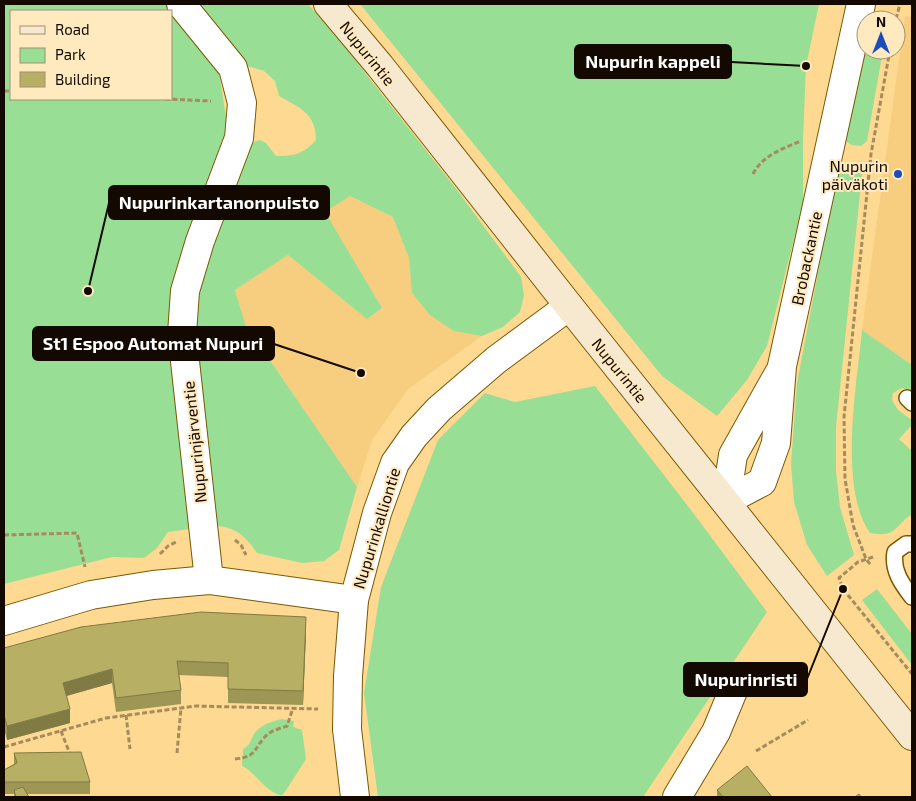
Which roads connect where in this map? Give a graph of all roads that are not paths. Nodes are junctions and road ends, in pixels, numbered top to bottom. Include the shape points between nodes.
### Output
1 (181, 4) edge
2 (328, 4) edge
3 (861, 4) edge
4 (569, 306) junction
5 (782, 366) junction
6 (726, 501) junction
7 (912, 544) edge
8 (209, 580) junction
9 (912, 597) edge
10 (354, 600) junction
11 (4, 621) edge
12 (738, 679) dead end
13 (912, 736) edge
14 (355, 797) edge
15 (677, 797) edge

1 - 8 street, Nupurinjärventie via 232,68 242,103 239,138 185,291 182,334
2 - 4 main road, Nupurintie
3 - 5 street, Brobackantie
4 - 6 main road, Nupurintie
4 - 10 street, Nupurinkalliontie via 496,360 439,409 414,436 395,463 377,513
5 - 6 street, Brobackantie via 732,455
5 - 6 street, Brobackantie via 776,442 762,482
6 - 13 main road, Nupurintie
7 - 9 lane via 906,544 895,552 893,562 900,582
8 - 10 street
8 - 11 street via 91,595
10 - 14 street, Nupurinkalliontie via 347,729
12 - 15 street via 716,732

